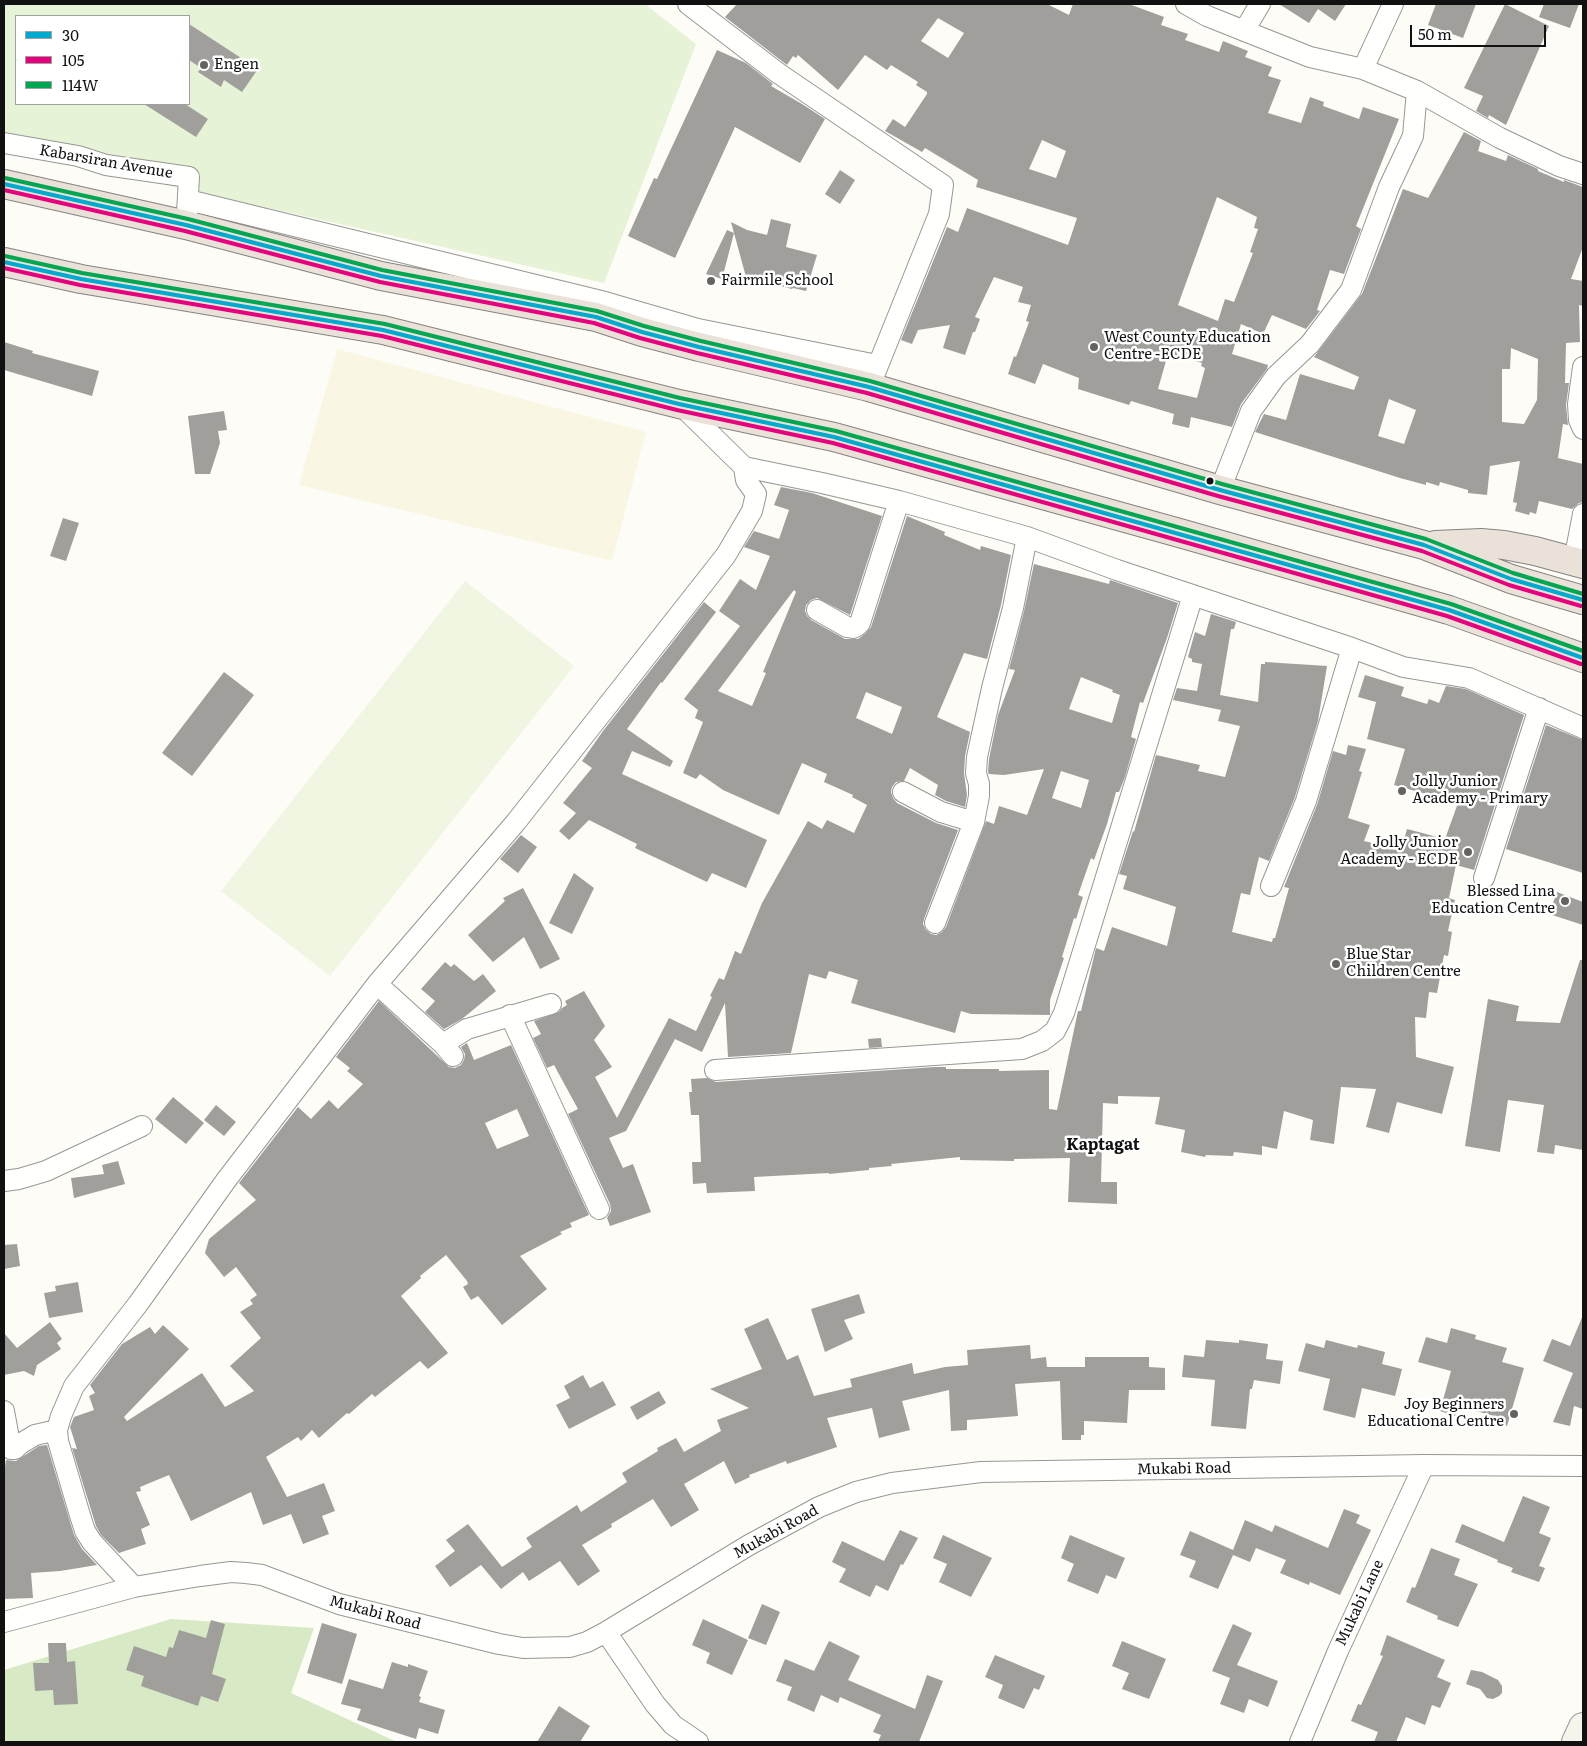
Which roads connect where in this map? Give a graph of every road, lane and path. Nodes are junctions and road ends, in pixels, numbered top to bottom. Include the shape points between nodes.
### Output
1 (688, 4) edge
2 (1186, 4) edge
3 (1260, 4) edge
4 (1393, 4) edge
5 (1244, 30) junction
6 (1363, 69) junction
7 (1417, 92) junction
8 (4, 143) edge
9 (1583, 174) edge
10 (4, 184) edge
11 (187, 213) junction
12 (4, 262) edge
13 (1583, 366) edge
14 (873, 376) junction
15 (680, 404) junction
16 (1583, 429) edge
17 (744, 468) junction
18 (1220, 490) junction
19 (899, 501) junction
20 (1583, 514) edge
21 (1027, 537) junction
22 (1424, 545) junction
23 (1579, 563) edge
24 (1193, 595) junction
25 (1583, 600) edge
26 (817, 610) dead end
27 (1352, 648) junction
28 (1583, 658) edge
29 (1539, 708) junction
30 (1583, 728) edge
31 (903, 792) dead end
32 (974, 822) junction
33 (1484, 878) dead end
34 (1270, 886) dead end
35 (935, 923) dead end
36 (377, 984) junction
37 (551, 1004) dead end
38 (510, 1015) junction
39 (715, 1070) dead end
40 (142, 1126) dead end
41 (4, 1181) edge
42 (599, 1209) dead end
43 (4, 1411) edge
44 (57, 1430) junction
45 (1424, 1465) junction
46 (1583, 1466) edge
47 (134, 1587) junction
48 (4, 1622) edge
49 (606, 1632) junction
50 (1583, 1727) edge
51 (698, 1742) edge
52 (1300, 1742) edge
53 (1576, 1742) edge

1 - 14 street via 778,73 943,185 939,214
2 - 5 street
3 - 5 street
4 - 6 street
5 - 6 street via 1310,57
6 - 7 street
7 - 9 street via 1500,138
7 - 18 street via 1413,136 1389,187 1351,290 1310,344 1276,376 1251,411
8 - 11 street, Kabarsiran Avenue via 189,177
10 - 11 highway
11 - 14 highway via 381,276 596,317 700,347
12 - 15 highway via 81,279 383,330
13 - 16 street via 1578,404
14 - 18 highway
15 - 17 street
15 - 28 highway via 834,437 1183,534 1449,610
17 - 19 street via 822,482
17 - 36 street via 746,480 756,494 752,511 726,555 516,822
18 - 22 highway
19 - 21 street
19 - 26 street via 860,623 848,627
20 - 23 street
21 - 24 street
21 - 32 street via 977,757 979,796
22 - 23 highway via 1504,545
22 - 25 highway via 1511,580
24 - 27 street
24 - 39 street via 1064,1013 1055,1031 1022,1050
27 - 29 street via 1403,667 1469,678
27 - 34 street via 1306,801
29 - 30 street
29 - 33 street
31 - 32 street via 941,812
32 - 35 street
36 - 38 street via 448,1050 466,1029
36 - 44 street via 74,1386
37 - 38 street
38 - 42 street
40 - 41 street via 46,1171 19,1180
43 - 44 street via 11,1449 35,1435
44 - 47 street via 86,1531 100,1552
45 - 46 street, Mukabi Road
45 - 49 street, Mukabi Road via 981,1472 892,1483 856,1492 819,1507 749,1545
45 - 52 street, Mukabi Lane
47 - 48 street, Mukabi Road
47 - 49 street, Mukabi Road via 231,1572 246,1573 262,1575 339,1604 498,1644 524,1648 570,1647
49 - 51 street via 654,1704 673,1725
50 - 53 main road

